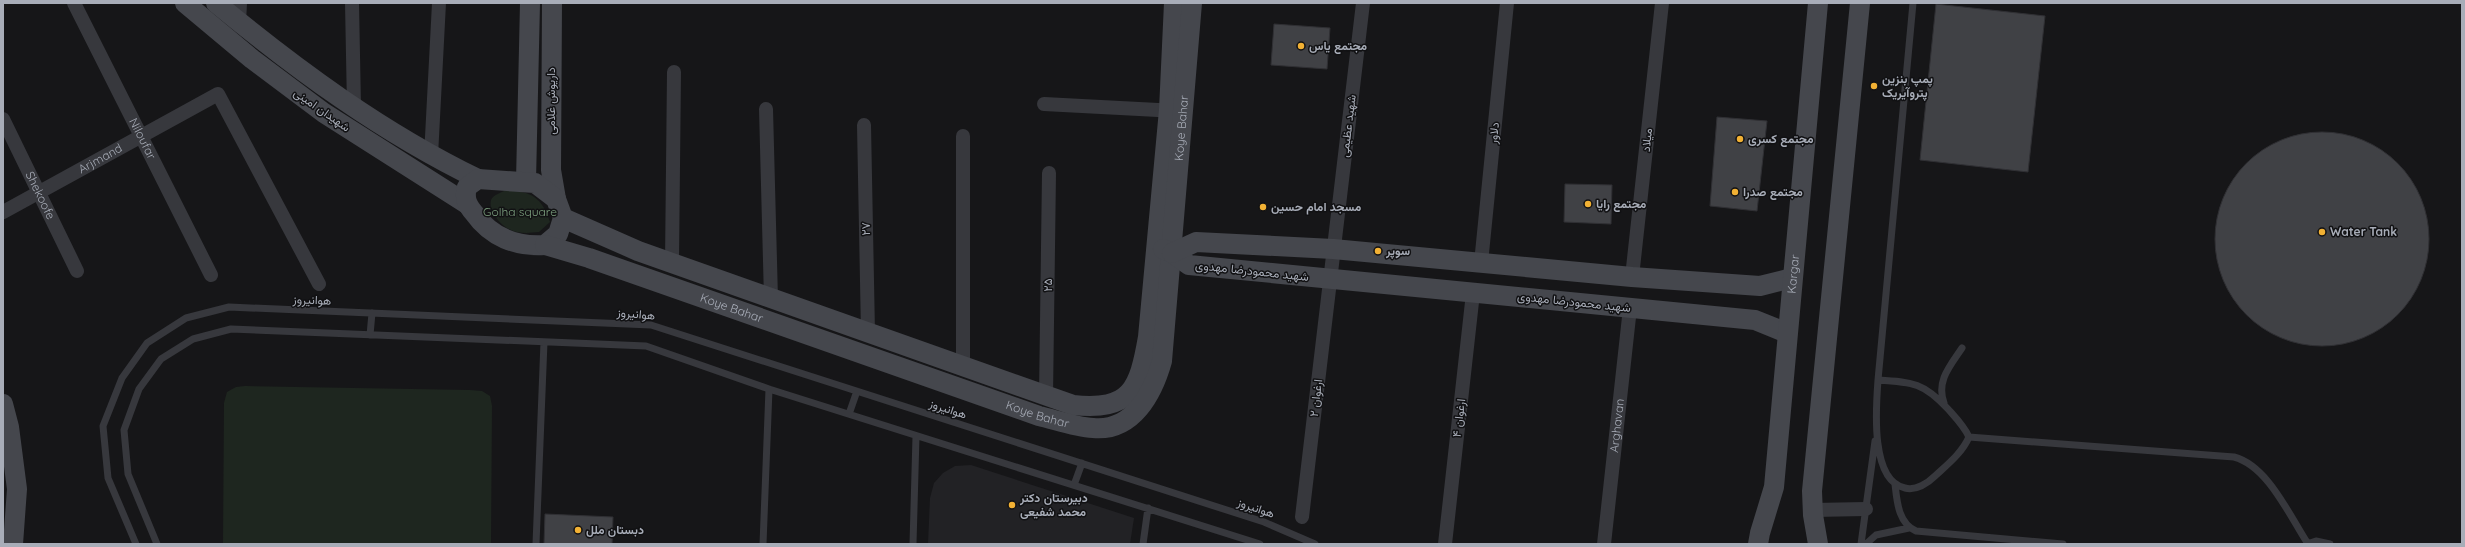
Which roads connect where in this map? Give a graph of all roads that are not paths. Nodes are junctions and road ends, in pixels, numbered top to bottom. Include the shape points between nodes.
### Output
1 (74, 3) edge
2 (185, 3) edge
3 (216, 3) edge
4 (240, 3) edge
5 (352, 3) edge
6 (439, 3) edge
7 (530, 3) edge
8 (552, 3) edge
9 (1174, 3) edge
10 (1192, 3) edge
11 (1363, 3) edge
12 (1507, 3) edge
13 (1662, 3) edge
14 (1818, 3) edge
15 (1860, 3) edge
16 (1913, 3) edge
17 (239, 23) junction
18 (674, 72) dead end
19 (1044, 104) dead end
20 (354, 107) junction
21 (766, 109) dead end
22 (1176, 110) junction
23 (3, 119) edge
24 (864, 125) dead end
25 (963, 136) dead end
26 (140, 137) junction
27 (431, 156) junction
28 (1049, 173) dead end
29 (478, 179) junction
30 (526, 181) junction
31 (39, 192) junction
32 (556, 199) junction
33 (467, 204) junction
34 (3, 212) edge
35 (563, 218) junction
36 (545, 245) junction
37 (1334, 249) junction
38 (1165, 250) junction
39 (672, 263) junction
40 (1481, 263) junction
41 (77, 271) dead end
42 (211, 275) dead end
43 (1632, 277) junction
44 (1792, 278) junction
45 (1330, 279) junction
46 (319, 284) dead end
47 (1473, 292) junction
48 (771, 298) junction
49 (1630, 308) junction
50 (372, 313) junction
51 (868, 333) junction
52 (1787, 333) junction
53 (370, 335) junction
54 (544, 342) junction
55 (1962, 348) dead end
56 (963, 367) junction
57 (1878, 380) junction
58 (769, 390) junction
59 (857, 391) junction
60 (1046, 396) junction
61 (3, 404) edge
62 (1946, 407) junction
63 (849, 414) junction
64 (1876, 423) junction
65 (916, 436) junction
66 (1969, 437) junction
67 (1082, 463) junction
68 (1895, 484) junction
69 (1074, 485) junction
70 (1148, 508) junction
71 (1866, 509) junction
72 (1813, 510) junction
73 (1302, 517) dead end
74 (1909, 528) junction
75 (13, 544) edge
76 (136, 544) edge
77 (157, 544) edge
78 (536, 544) edge
79 (763, 544) edge
80 (913, 544) edge
81 (1143, 544) edge
82 (1260, 544) edge
83 (1315, 544) edge
84 (1445, 544) edge
85 (1604, 544) edge
86 (1758, 544) edge
87 (1818, 544) edge
88 (1861, 544) edge
89 (1866, 544) edge
90 (2063, 544) edge
91 (2308, 544) edge
92 (2330, 544) edge

1 - 26 street, Niloufar
2 - 33 street, شهیدان امینی via 252,59 324,113
3 - 17 street, شهیدان امینی
4 - 17 street
5 - 20 street
6 - 27 street
7 - 30 street, داریوش غلامی
8 - 32 street, داریوش غلامی via 550,170
9 - 22 street, Koye Bahar
10 - 22 street, Koye Bahar
11 - 37 street, شهید عظیمی
12 - 40 street, دلاور
13 - 43 street, میلاد
14 - 44 street, Kargar
15 - 72 street via 1812,492
16 - 57 lane
17 - 20 street, شهیدان امینی
18 - 39 street
19 - 22 street
20 - 27 street, شهیدان امینی
21 - 48 street
22 - 38 street, Koye Bahar
23 - 31 street, Shekoofe
24 - 51 street, ۲۷
25 - 56 street
26 - 31 street, Arjmand
26 - 42 street, Niloufar
26 - 46 street, Arjmand via 218,94
27 - 29 street, شهیدان امینی
28 - 60 street, ۲۵
29 - 30 street
29 - 33 street via 467,188
30 - 32 street via 543,188
31 - 34 street, Arjmand
31 - 41 street, Shekoofe
32 - 35 street
33 - 36 street, Koye Bahar via 481,223 501,237 515,243
35 - 36 street via 558,234
35 - 39 street, Koye Bahar
36 - 38 street, Koye Bahar via 589,258 1039,416 1093,429 1110,427 1126,420 1139,409 1155,386 1165,339
37 - 38 street, شهید محمودرضا مهدوی via 1196,242
37 - 40 street, شهید محمودرضا مهدوی
37 - 45 street, شهید عظیمی
38 - 45 street, شهید محمودرضا مهدوی via 1190,265
38 - 60 street, Koye Bahar via 1142,369 1130,392 1116,402 1094,408 1073,406
39 - 48 street, Koye Bahar
40 - 43 street, شهید محمودرضا مهدوی
43 - 44 street, شهید محمودرضا مهدوی via 1760,286
43 - 49 street
44 - 52 street, Kargar
45 - 47 street, شهید محمودرضا مهدوی
45 - 73 street, ارغوان ۲
47 - 49 street, شهید محمودرضا مهدوی
47 - 84 street, ارغوان ۴
48 - 51 street, Koye Bahar
49 - 52 street, شهید محمودرضا مهدوی via 1755,320
49 - 85 street, Arghavan
50 - 53 lane
50 - 59 lane, هوانیروز via 651,325
50 - 76 lane, هوانیروز via 229,307 186,318 148,342 122,378 104,426 108,478
51 - 56 street, Koye Bahar
52 - 86 street, Kargar via 1774,487
53 - 54 lane
53 - 77 lane via 231,330 193,339 161,359 139,389 124,430 128,474
54 - 58 lane via 646,346
54 - 78 lane
55 - 62 lane via 1943,378 1941,392
56 - 60 street, Koye Bahar
57 - 62 lane via 1908,382 1920,386 1930,391
57 - 64 lane
58 - 63 lane
58 - 79 lane
59 - 63 lane
59 - 67 lane, هوانیروز
61 - 75 street via 10,427 17,489
62 - 66 lane
63 - 65 lane
64 - 68 lane via 1878,448
64 - 71 lane
65 - 69 lane
65 - 80 lane
66 - 68 lane via 1960,452 1930,481 1908,489
66 - 91 lane via 2246,460 2262,474
67 - 69 lane
67 - 83 lane, هوانیروز via 1264,522
68 - 74 lane via 1900,512
69 - 70 lane
70 - 81 lane
70 - 82 lane
71 - 72 street
71 - 88 lane
72 - 87 street
74 - 89 lane via 1876,535
74 - 90 lane via 1922,532
91 - 92 lane via 2316,541

